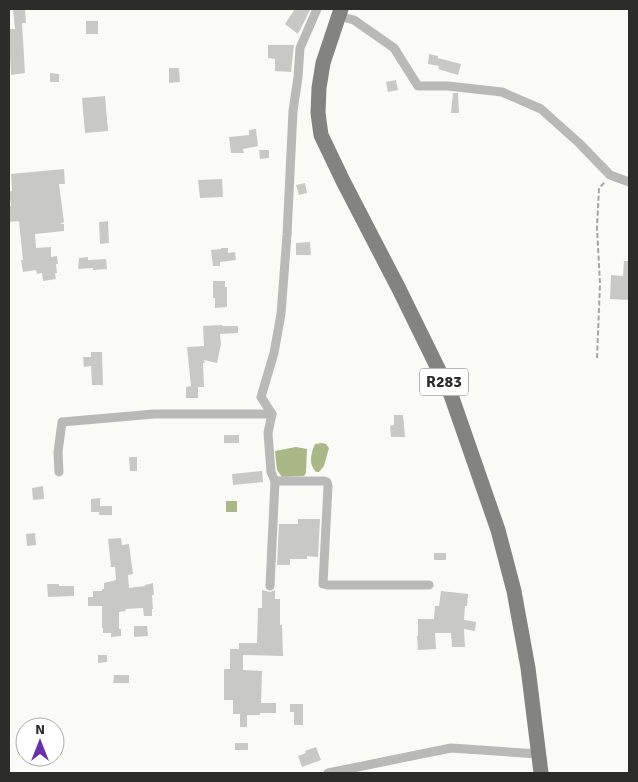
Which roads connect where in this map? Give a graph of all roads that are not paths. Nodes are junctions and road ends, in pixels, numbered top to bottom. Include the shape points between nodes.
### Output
1 (317, 9) edge
2 (340, 12) edge
3 (629, 182) edge
4 (272, 414) junction
5 (59, 472) dead end
6 (275, 481) junction
7 (429, 585) dead end
8 (270, 586) dead end
9 (539, 754) junction
10 (328, 773) edge
11 (541, 773) edge

1 - 4 street via 300,48 281,314 274,353 261,394
2 - 3 street via 394,48 418,86 502,92 541,108 610,175
2 - 9 main road, R283 via 323,63 319,88 321,135 451,395 498,530 514,591
4 - 5 street via 154,414 62,422
4 - 6 street via 268,433 271,472
6 - 7 street via 327,482 323,584
6 - 8 street
9 - 10 street via 451,748
9 - 11 main road, R283

